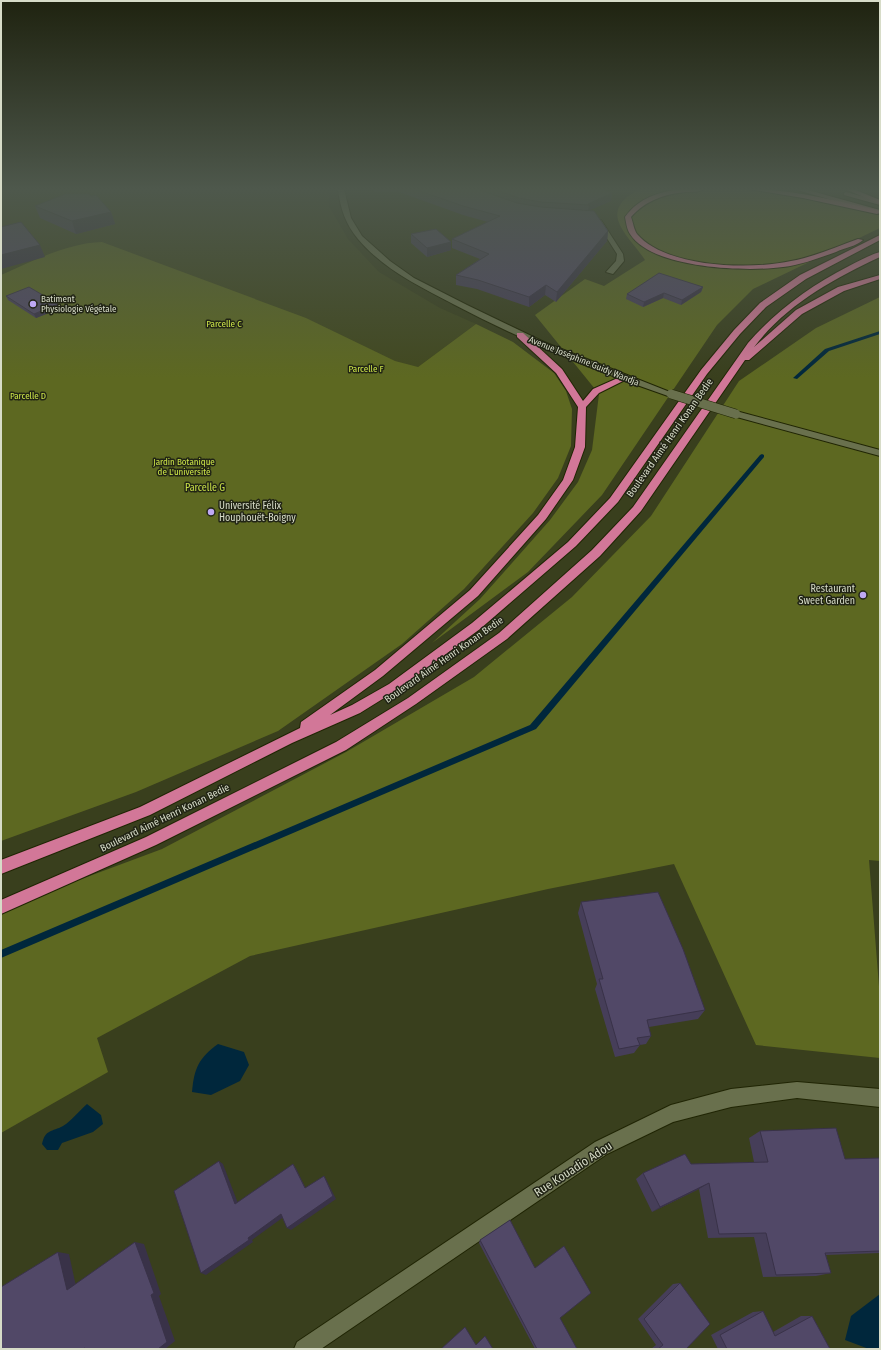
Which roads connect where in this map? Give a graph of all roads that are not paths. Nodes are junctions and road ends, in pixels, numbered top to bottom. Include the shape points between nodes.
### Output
1 (375, 252) edge
2 (619, 252) edge
3 (660, 252) edge
4 (830, 252) edge
5 (850, 252) edge
6 (880, 254) edge
7 (610, 272) dead end
8 (880, 277) edge
9 (520, 335) junction
10 (739, 364) junction
11 (623, 379) junction
12 (582, 407) junction
13 (880, 453) edge
14 (287, 739) junction
15 (1, 867) edge
16 (1, 907) edge
17 (880, 1098) edge
18 (304, 1349) edge

1 - 9 street, Avenue Joséphine Guidy Wandja via 392,267 432,290
2 - 7 street via 620,261
3 - 4 highway via 700,264 739,269 795,263
5 - 14 highway, Boulevard Aimé Henri Konan Bedie via 803,277 772,297 759,309 704,372 614,500 572,544 476,626 393,686 356,710
6 - 10 highway, Boulevard Aimé Henri Konan Bedie via 833,277 802,296 759,335
8 - 10 highway via 841,289 799,312
9 - 11 street, Avenue Joséphine Guidy Wandja
9 - 12 highway via 559,371
10 - 16 highway, Boulevard Aimé Henri Konan Bedie via 637,509 596,553 503,636 412,701 341,746 151,841
11 - 12 highway via 596,391
11 - 13 street, Avenue Joséphine Guidy Wandja, bridge via 736,414
12 - 14 highway via 580,447 568,480 542,517 474,593 379,672
14 - 15 highway, Boulevard Aimé Henri Konan Bedie via 145,810
17 - 18 street, Rue Kouadio Adou via 797,1090 731,1098 671,1114 602,1148

